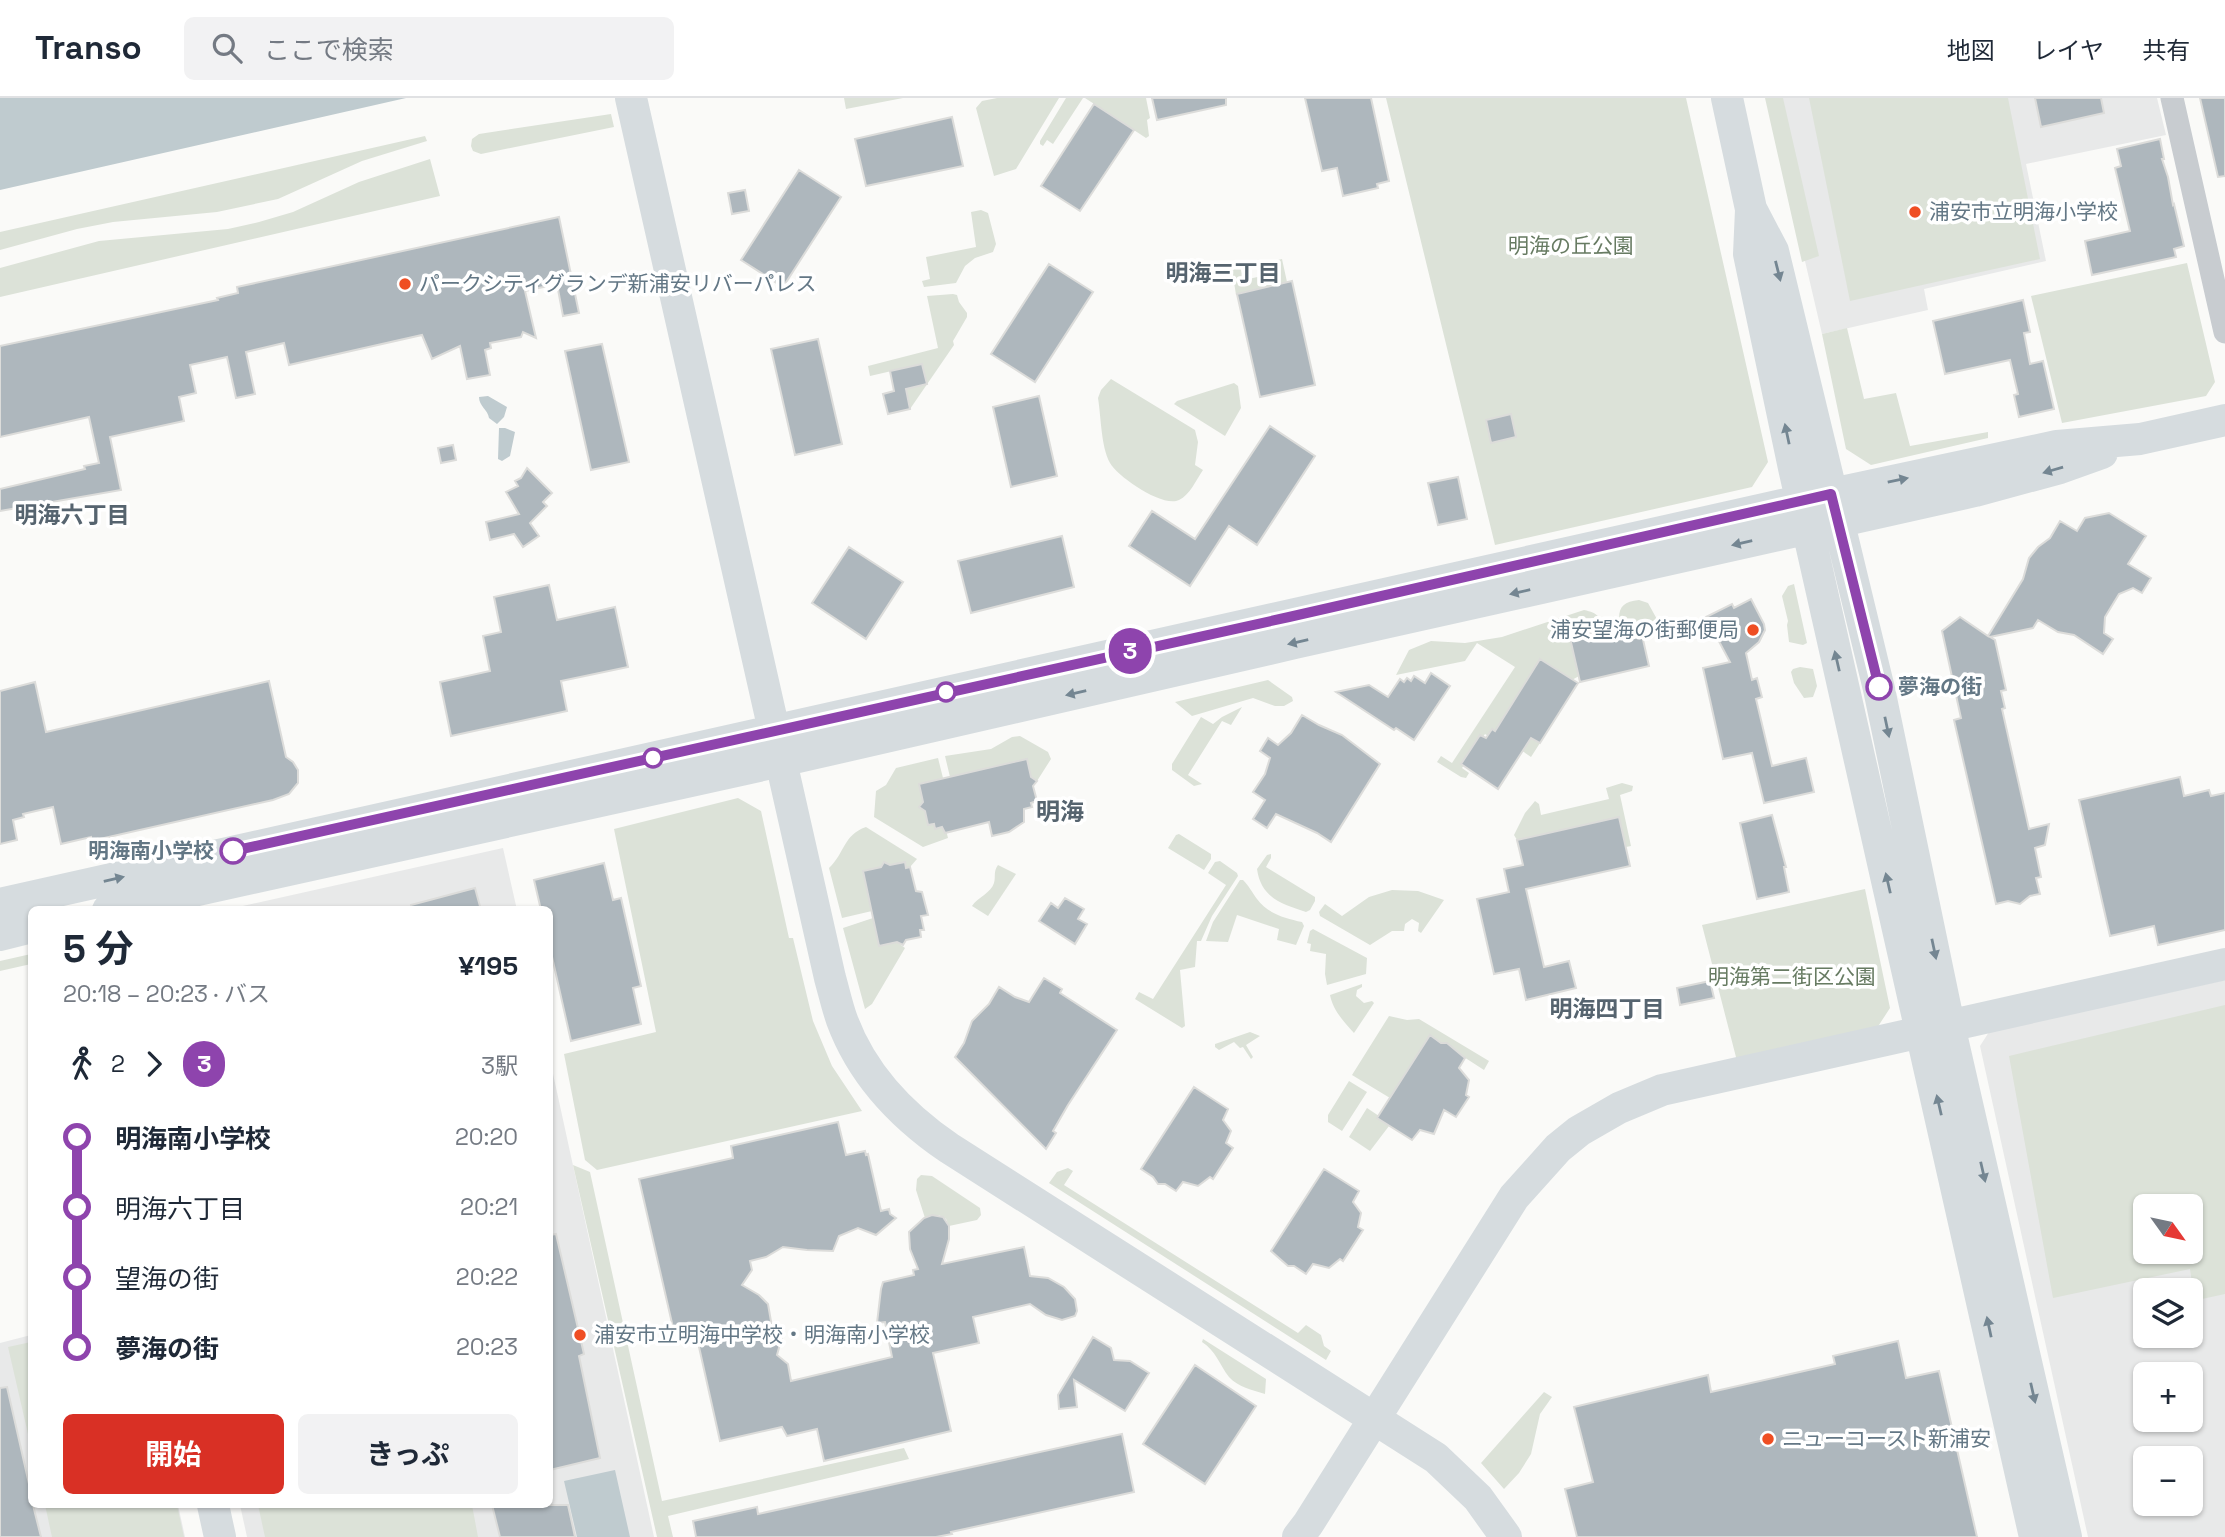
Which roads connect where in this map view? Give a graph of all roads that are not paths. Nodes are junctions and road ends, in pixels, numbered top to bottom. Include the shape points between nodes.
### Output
1 (631, 98) edge
2 (1727, 98) edge
3 (2172, 98) edge
4 (2225, 332) edge
5 (2225, 420) edge
6 (1820, 511) junction
7 (775, 730) junction
8 (781, 761) junction
9 (77, 899) edge
10 (0, 904) edge
11 (126, 906) edge
12 (28, 928) edge
13 (0, 934) edge
14 (2225, 964) edge
15 (1936, 1029) junction
16 (1374, 1417) junction
17 (214, 1508) edge
18 (220, 1537) edge
19 (1297, 1537) edge
20 (1506, 1537) edge
21 (2035, 1537) edge
22 (2066, 1537) edge

1 - 7 street
2 - 6 street via 1751,209 1773,251
3 - 4 street
5 - 6 street via 2140,439 2057,446
6 - 7 street
6 -> 8 street via 1296,643
6 - 15 street via 1879,689
7 - 8 street
9 -> 7 street
8 - 11 street
8 - 16 street via 843,1021 870,1073 904,1114 959,1155
9 - 10 street
12 - 13 street
14 - 15 street
15 - 16 street via 1662,1090 1583,1129 1558,1147 1514,1196
21 -> 15 street
15 -> 22 street
16 - 19 street
16 - 20 street via 1457,1477
17 - 18 street

